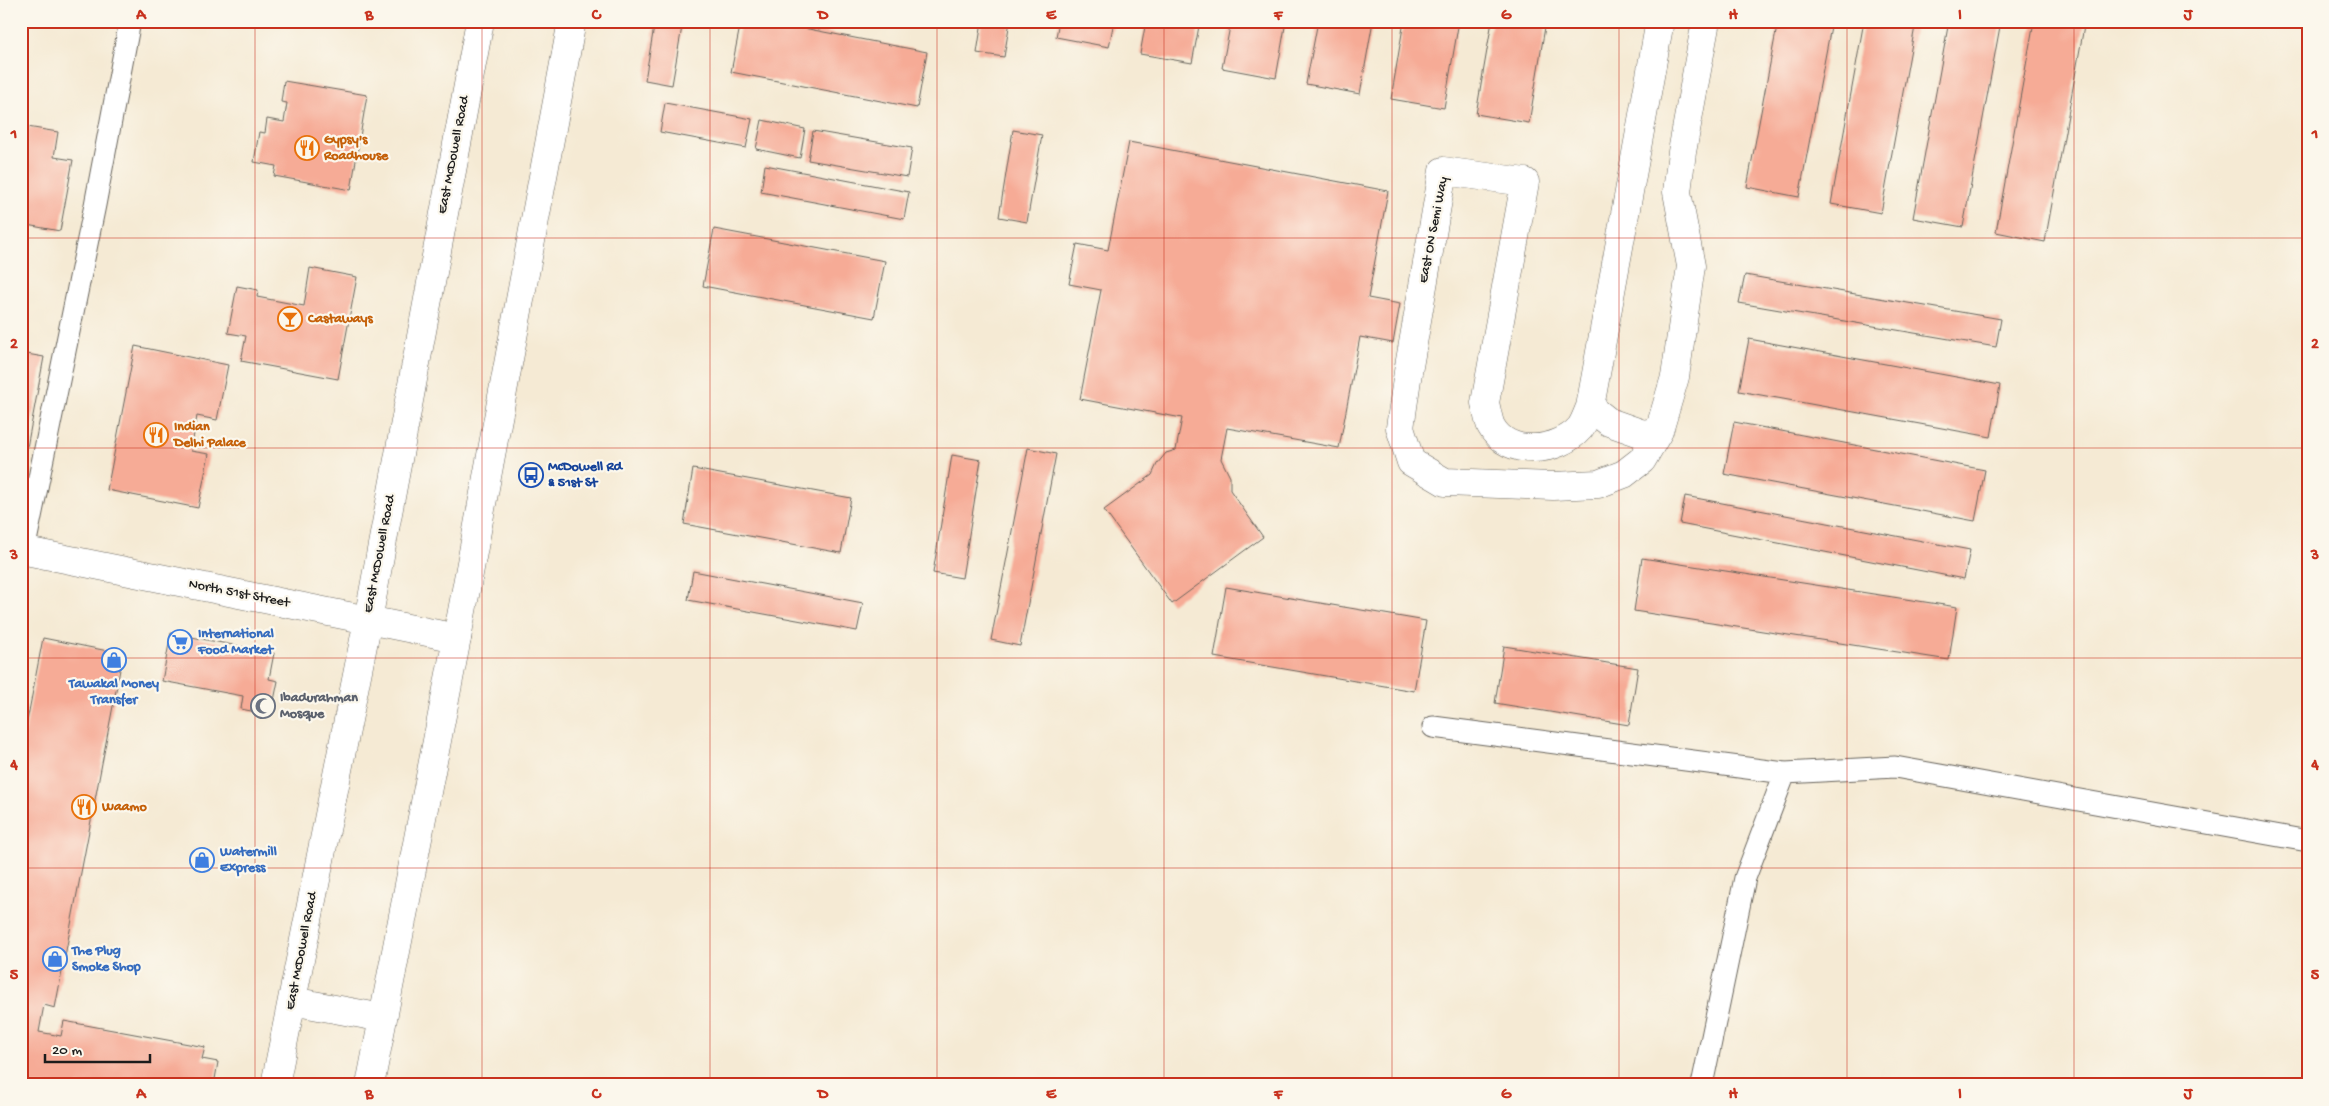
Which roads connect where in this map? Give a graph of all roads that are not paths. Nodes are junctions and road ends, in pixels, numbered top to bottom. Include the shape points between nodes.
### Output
1 (130, 21) edge
2 (480, 21) edge
3 (572, 21) edge
4 (1660, 21) edge
5 (1706, 21) edge
6 (1590, 407) junction
7 (1659, 431) junction
8 (23, 551) edge
9 (368, 620) junction
10 (457, 638) junction
11 (1433, 727) dead end
12 (1785, 774) junction
13 (2308, 841) edge
14 (292, 1001) junction
15 (383, 1018) junction
16 (275, 1085) edge
17 (370, 1085) edge
18 (1702, 1085) edge

1 - 8 lane
2 - 9 street, East McDowell Road
3 - 10 street
4 - 6 street, East ON Semi Way
5 - 7 street, East ON Semi Way via 1677,192 1691,266 1675,377
6 - 7 street via 1609,422 1643,434
6 - 7 street, East ON Semi Way via 1580,428 1551,446 1515,445 1500,437 1491,426 1485,403 1525,182 1444,171 1400,428 1411,462 1446,482 1553,486 1598,484 1624,474 1642,460
8 - 9 street, North 51st Street
9 - 10 street, North 51st Street
9 - 14 street, East McDowell Road
10 - 15 street
11 - 12 lane
12 - 13 lane via 1895,767
12 - 18 lane via 1745,878
14 - 15 street
14 - 16 street, East McDowell Road
15 - 17 street

